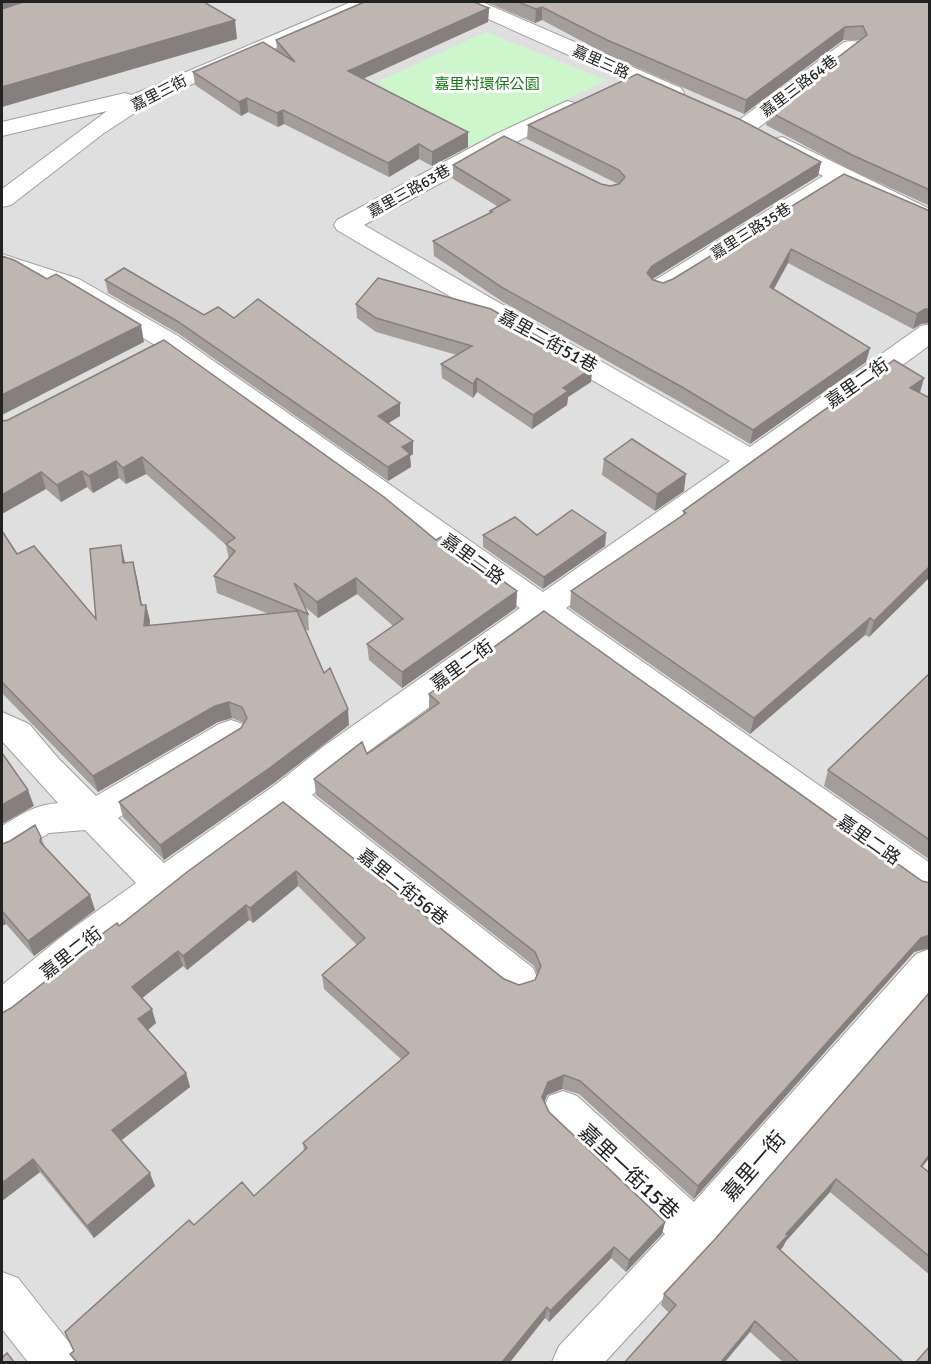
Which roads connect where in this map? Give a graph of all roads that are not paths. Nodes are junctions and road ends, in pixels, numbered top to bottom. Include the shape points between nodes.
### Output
1 (367, 2) edge
2 (466, 2) edge
3 (518, 2) edge
4 (490, 12) junction
5 (852, 47) edge
6 (632, 76) junction
7 (611, 86) edge
8 (147, 95) junction
9 (589, 97) edge
10 (694, 103) edge
11 (726, 116) edge
12 (746, 126) junction
13 (2, 129) edge
14 (504, 139) junction
15 (525, 149) edge
16 (840, 176) junction
17 (2, 201) edge
18 (930, 218) edge
19 (346, 225) joint
20 (2, 261) edge
21 (661, 287) edge
22 (930, 332) edge
23 (170, 342) junction
24 (138, 358) edge
25 (749, 459) junction
26 (542, 608) junction
27 (2, 724) edge
28 (231, 733) edge
29 (287, 795) junction
30 (94, 817) junction
31 (2, 844) edge
32 (161, 884) junction
33 (930, 884) edge
34 (930, 966) edge
35 (519, 980) dead end
36 (2, 1008) edge
37 (563, 1110) dead end
38 (695, 1233) junction
39 (2, 1294) edge
40 (56, 1362) edge
41 (574, 1362) edge

1 - 8 street, 嘉里三街
2 - 4 street, 嘉里三路
3 - 4 street
4 - 6 street, 嘉里三路
5 - 12 street, 嘉里三路64巷
6 - 7 street
6 - 10 street, 嘉里三路
8 - 13 street
8 - 17 street, 嘉里三街 via 96,128
9 - 14 street, 嘉里三路63巷
11 - 12 street
12 - 16 street
14 - 15 street
14 - 19 street, 嘉里三路63巷
16 - 18 street
16 - 21 street, 嘉里三路35巷
19 - 25 street, 嘉里二街51巷
20 - 23 street, 嘉里二路 via 70,284
22 - 25 street, 嘉里二街
23 - 24 street
23 - 26 street, 嘉里二路
25 - 26 street, 嘉里二街
26 - 29 street, 嘉里二街
26 - 33 street, 嘉里二路
27 - 30 street via 17,733
28 - 30 street
29 - 32 street, 嘉里二街
29 - 35 street, 嘉里二街56巷
30 - 31 street via 42,819
30 - 32 street
32 - 36 street, 嘉里二街
34 - 38 street, 嘉里一街
37 - 38 street, 嘉里一街15巷
38 - 41 street, 嘉里一街
39 - 40 street

